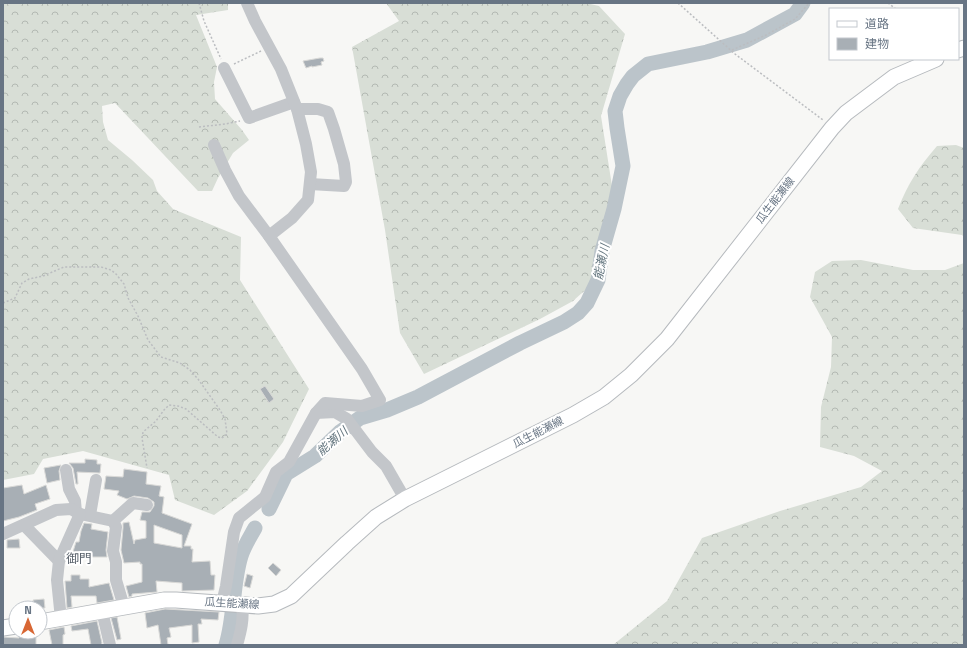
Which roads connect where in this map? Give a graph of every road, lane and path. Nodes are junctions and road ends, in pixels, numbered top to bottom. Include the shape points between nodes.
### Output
1 (199, 3) edge
2 (247, 3) edge
3 (678, 3) edge
4 (809, 3) edge
5 (269, 47) junction
6 (732, 50) junction
7 (934, 60) edge
8 (224, 68) junction
9 (295, 106) junction
10 (249, 118) junction
11 (199, 127) dead end
12 (832, 128) junction
13 (214, 145) dead end
14 (310, 184) junction
15 (269, 236) junction
16 (3, 303) edge
17 (316, 413) junction
18 (147, 468) dead end
19 (66, 470) dead end
20 (96, 480) dead end
21 (405, 499) junction
22 (147, 505) dead end
23 (82, 514) junction
24 (113, 521) junction
25 (24, 525) junction
26 (3, 534) edge
27 (59, 561) junction
28 (222, 603) junction
29 (242, 605) junction
30 (124, 607) junction
31 (102, 611) junction
32 (61, 619) junction
33 (48, 621) edge
34 (110, 645) edge
35 (237, 645) edge

1 - 8 path
2 - 5 street
3 - 6 path
4 - 6 path via 795,19
5 - 8 path
5 - 9 street via 281,68
6 - 12 path
7 - 12 main road, 瓜生能瀬線 via 894,77 846,112
8 - 10 street
9 - 10 street
9 - 14 street via 306,144 311,172
9 - 14 street via 328,112 344,164 344,186
10 - 11 path
12 - 21 main road, 瓜生能瀬線 via 667,339 631,375 604,397 573,415
13 - 15 street via 239,196
14 - 15 street via 308,200 292,218
15 - 17 street via 362,369 380,400 362,406 326,403
16 - 18 path via 15,298 22,283 29,278 64,267 102,267 116,274 124,284 128,298 155,350 161,357 180,363 194,374 225,419 227,434 222,438 186,408 169,406 143,432
17 - 21 street via 335,412 347,419 386,466
17 - 28 street via 289,462 276,472 265,497 239,518 234,532
19 - 23 street via 69,489
20 - 23 street
21 - 29 main road, 瓜生能瀬線 via 376,517 291,596 274,604
22 - 24 street via 133,503
23 - 24 street
23 - 25 street via 71,509 56,510
23 - 27 street
24 - 30 street via 116,527 113,550 116,580
25 - 26 street
25 - 27 street
27 - 32 street via 57,580
28 - 29 main road, 瓜生能瀬線
28 - 30 main road, 瓜生能瀬線 via 164,600
29 - 35 street via 242,631
30 - 31 main road, 瓜生能瀬線
31 - 32 main road, 瓜生能瀬線
31 - 34 street
32 - 33 main road, 瓜生能瀬線

